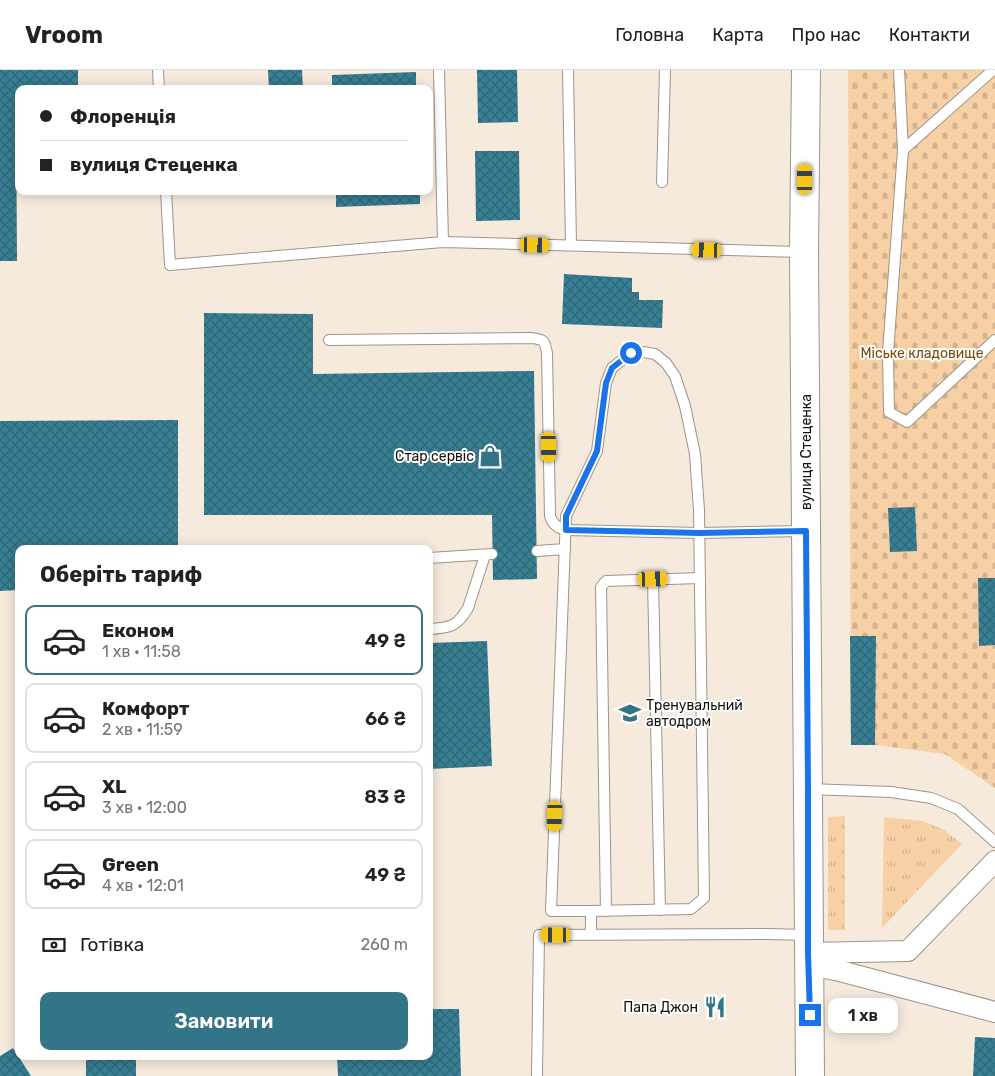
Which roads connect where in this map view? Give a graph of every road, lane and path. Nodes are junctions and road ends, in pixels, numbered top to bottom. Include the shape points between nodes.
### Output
1 (158, 70) edge
2 (439, 70) edge
3 (568, 70) edge
4 (665, 70) edge
5 (806, 70) edge
6 (898, 70) edge
7 (993, 70) edge
8 (159, 85) edge
9 (903, 150) junction
10 (662, 182) dead end
11 (166, 195) edge
12 (443, 242) junction
13 (572, 246) junction
14 (804, 252) junction
15 (329, 340) dead end
16 (995, 340) edge
17 (566, 530) junction
18 (806, 531) junction
19 (700, 533) junction
20 (565, 549) junction
21 (537, 551) dead end
22 (433, 558) edge
23 (700, 578) junction
24 (653, 579) junction
25 (433, 629) edge
26 (808, 789) junction
27 (995, 842) edge
28 (995, 861) edge
29 (660, 910) junction
30 (590, 911) junction
31 (606, 911) junction
32 (591, 934) junction
33 (808, 951) junction
34 (995, 1012) edge
35 (810, 1015) junction
36 (537, 1076) edge
37 (792, 1076) edge
38 (810, 1076) edge

1 - 8 lane
2 - 12 lane
3 - 13 lane
4 - 10 lane
5 - 14 main road, вулиця Стеценка
6 - 9 lane
7 - 9 lane
9 - 16 lane via 888,352 889,412 907,422
11 - 12 lane via 170,265
12 - 13 lane
13 - 14 lane
14 - 18 main road, вулиця Стеценка
15 - 17 lane via 542,340 547,353 550,516 558,528
17 - 19 lane
17 - 19 lane via 566,516 597,451 606,383 612,368 631,353 643,352 655,354 666,363 675,376 685,406 695,454
17 - 20 lane
18 - 19 lane
18 - 26 main road, вулиця Стеценка
19 - 23 lane
20 - 21 lane
20 - 30 lane via 551,911
22 - 25 lane via 489,554 463,616 455,624
23 - 24 lane
23 - 29 lane via 704,898 692,909
24 - 29 lane
24 - 31 lane via 606,581 601,587
26 - 27 lane via 891,792 931,798 958,809
26 - 33 main road, вулиця Стеценка
28 - 33 street via 908,951
29 - 31 lane
30 - 31 lane
30 - 32 lane
32 - 33 lane via 768,934
32 - 36 lane via 539,935
33 - 34 street via 840,971
33 - 35 main road, вулиця Стеценка
35 - 37 main road, вулиця Стеценка
35 - 38 main road, вулиця Стеценка

